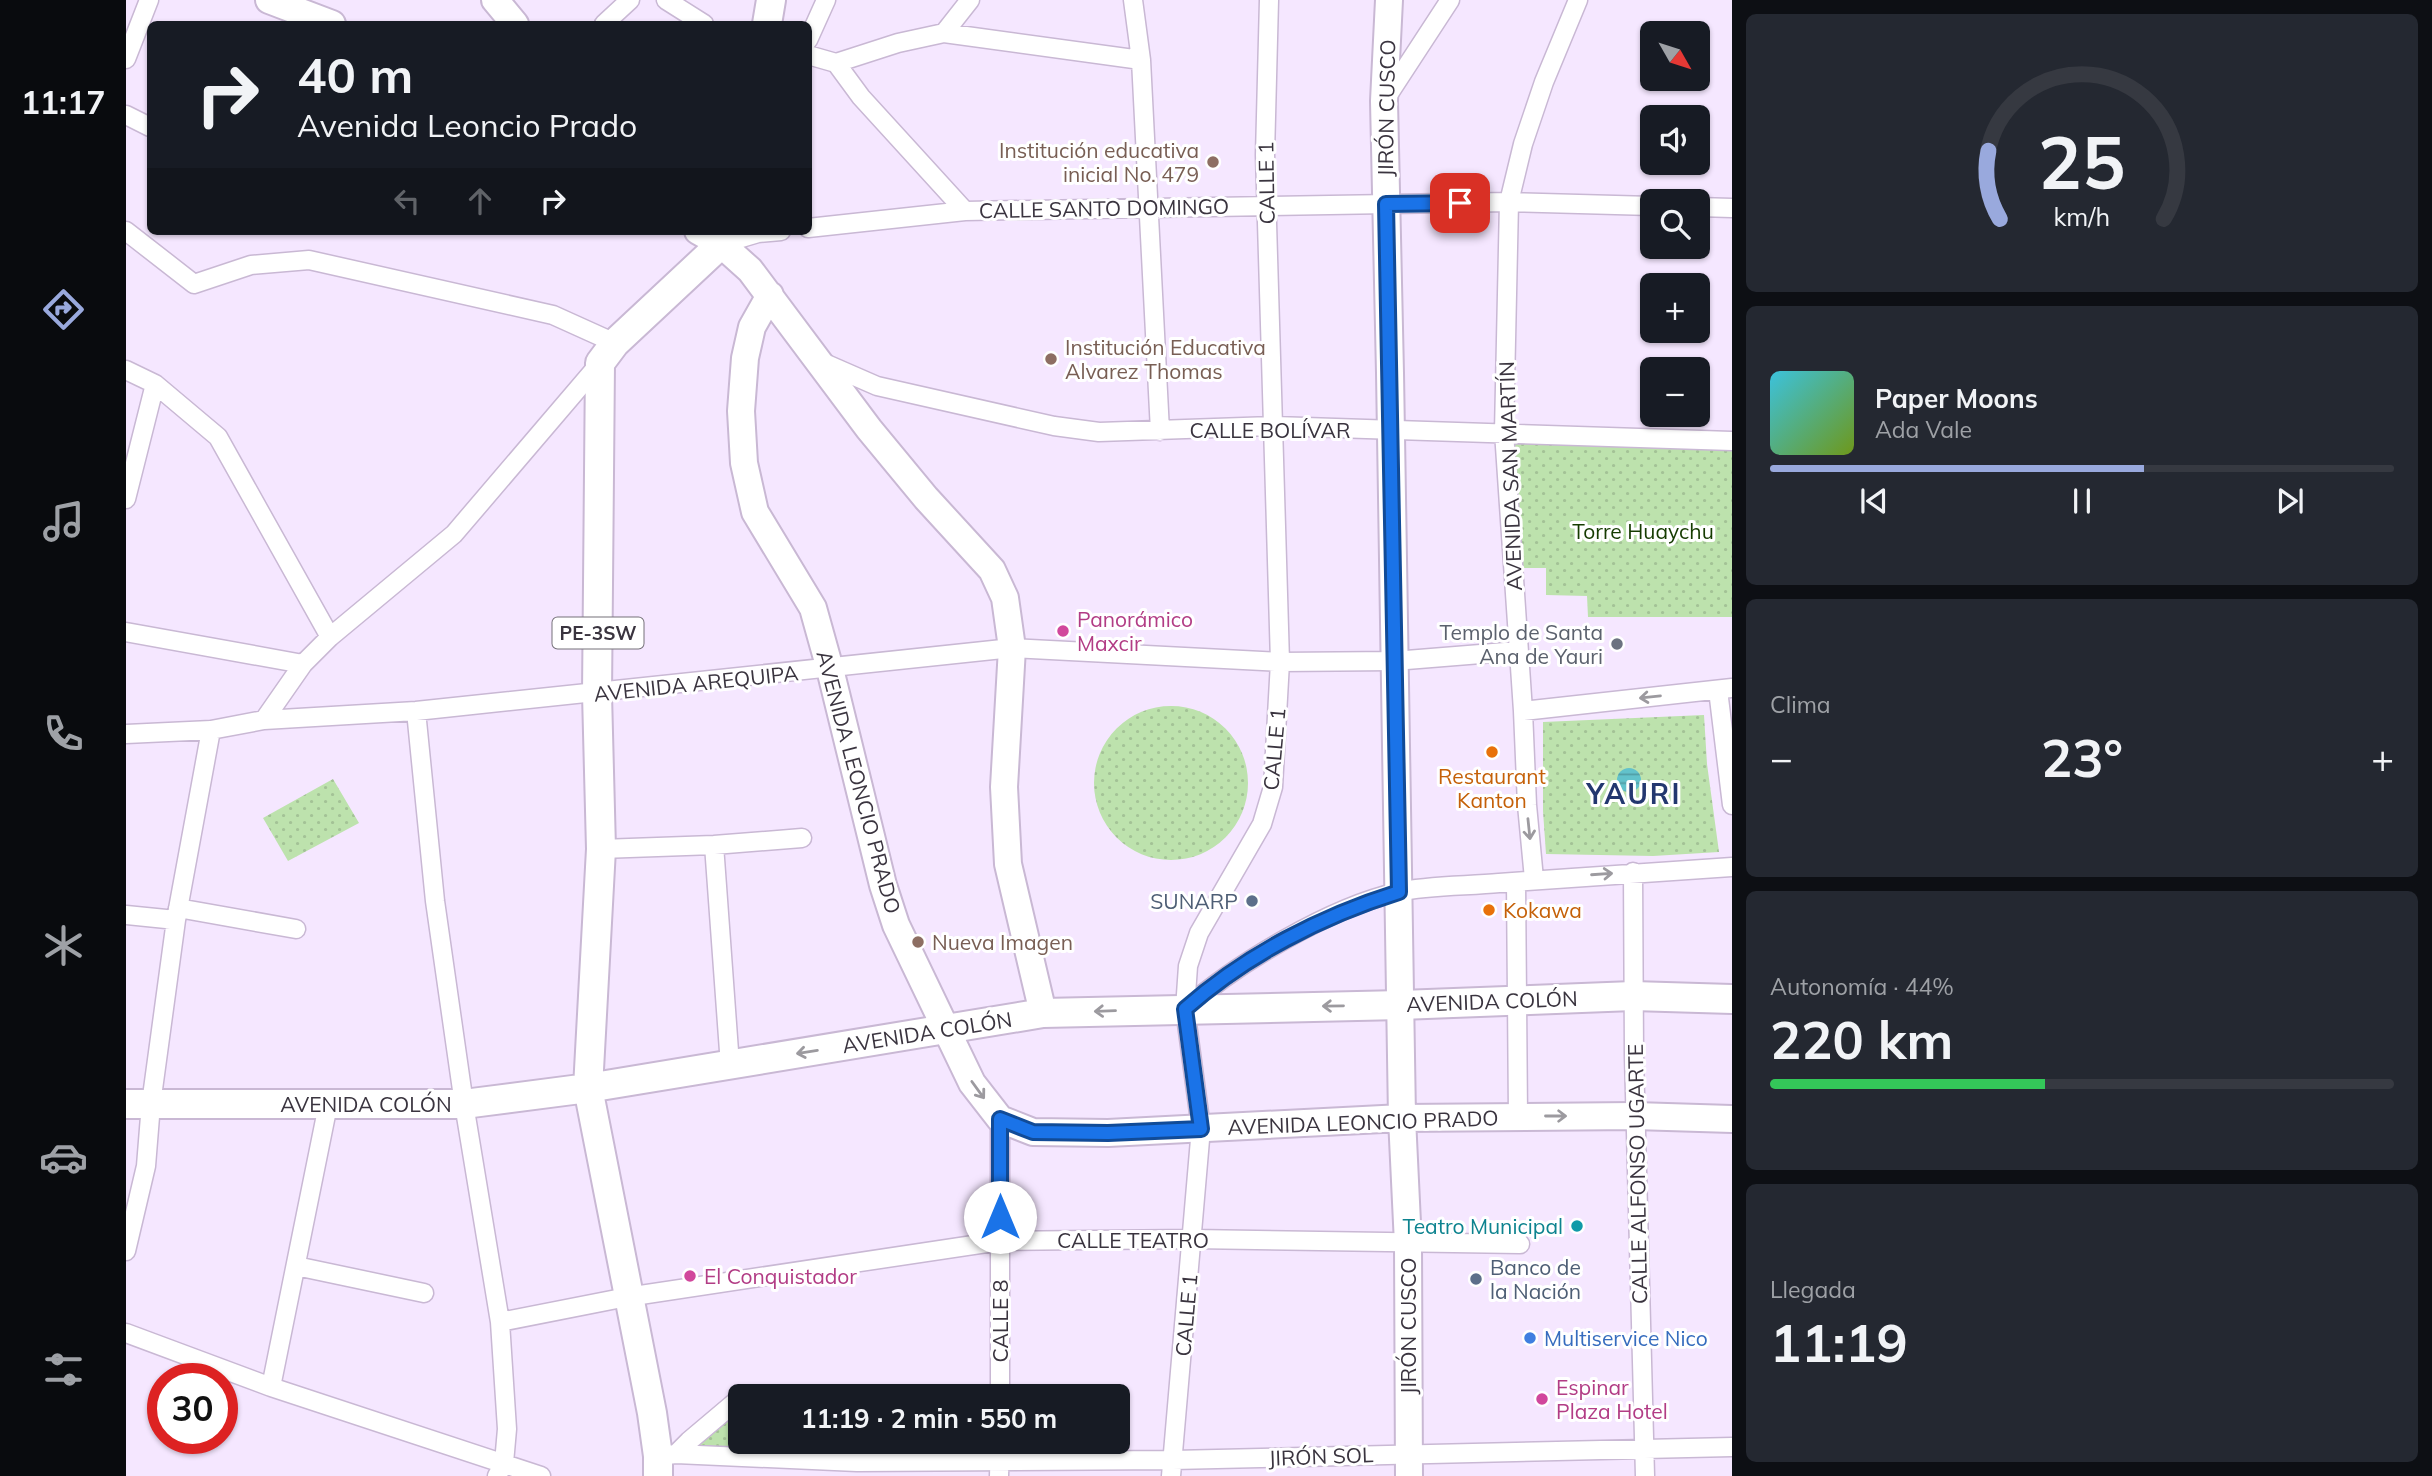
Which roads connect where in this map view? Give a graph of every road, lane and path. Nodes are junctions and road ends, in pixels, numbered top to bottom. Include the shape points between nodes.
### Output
1 (149, 0) edge
2 (269, 0) edge
3 (495, 0) edge
4 (630, 0) edge
5 (666, 0) edge
6 (771, 0) edge
7 (825, 0) edge
8 (970, 0) edge
9 (1133, 0) edge
10 (1269, 0) edge
11 (1389, 0) edge
12 (1450, 0) edge
13 (1578, 0) edge
14 (324, 21) edge
15 (512, 21) edge
16 (607, 21) edge
17 (699, 21) edge
18 (768, 21) edge
19 (812, 31) edge
20 (944, 33) junction
21 (812, 56) edge
22 (126, 59) edge
23 (1141, 60) junction
24 (836, 63) junction
25 (1384, 101) junction
26 (126, 115) edge
27 (147, 126) edge
28 (1509, 202) junction
29 (1386, 204) junction
30 (1266, 205) junction
31 (1640, 206) edge
32 (1149, 207) junction
33 (1710, 207) edge
34 (1732, 208) edge
35 (965, 211) junction
36 (812, 228) edge
37 (126, 231) edge
38 (716, 235) edge
39 (771, 295) junction
40 (607, 353) junction
41 (817, 360) junction
42 (126, 370) edge
43 (155, 384) junction
44 (1275, 426) junction
45 (1160, 431) junction
46 (1391, 431) junction
47 (1504, 432) junction
48 (1732, 441) edge
49 (127, 490) edge
50 (126, 632) edge
51 (330, 637) junction
52 (1012, 648) junction
53 (1518, 651) junction
54 (1394, 661) junction
55 (1280, 662) junction
56 (303, 664) junction
57 (830, 669) junction
58 (1725, 689) edge
59 (597, 694) junction
60 (416, 711) junction
61 (1523, 711) junction
62 (264, 720) junction
63 (211, 730) junction
64 (126, 734) edge
65 (1732, 805) edge
66 (802, 838) dead end
67 (714, 845) junction
68 (601, 849) junction
69 (1732, 867) edge
70 (1633, 872) junction
71 (1525, 881) junction
72 (1399, 892) junction
73 (177, 914) junction
74 (126, 915) edge
75 (296, 929) dead end
76 (1633, 996) junction
77 (1732, 999) edge
78 (1517, 1000) junction
79 (1401, 1005) junction
80 (1185, 1009) junction
81 (1043, 1013) junction
82 (947, 1029) junction
83 (730, 1065) junction
84 (588, 1088) junction
85 (139, 1104) edge
86 (464, 1104) junction
87 (328, 1105) junction
88 (1518, 1116) junction
89 (1635, 1116) junction
90 (1402, 1118) junction
91 (1000, 1119) junction
92 (1732, 1119) edge
93 (1201, 1129) junction
94 (1193, 1239) junction
95 (1000, 1241) junction
96 (1408, 1244) junction
97 (1520, 1244) dead end
98 (126, 1251) edge
99 (296, 1266) junction
100 (424, 1293) dead end
101 (627, 1297) junction
102 (500, 1322) junction
103 (126, 1333) edge
104 (1000, 1384) edge
105 (271, 1387) junction
106 (728, 1409) edge
107 (1732, 1447) edge
108 (1644, 1450) junction
109 (847, 1454) edge
110 (1000, 1459) edge
111 (664, 1462) edge
112 (857, 1462) junction
113 (1408, 1465) edge
114 (1172, 1468) edge
115 (500, 1470) edge
116 (541, 1476) edge
117 (1645, 1476) edge

1 - 22 street
2 - 14 street
3 - 15 street
4 - 16 street
5 - 17 street
6 - 18 main road
7 - 19 street
8 - 20 street
9 - 23 street
10 - 30 street, CALLE 1
11 - 25 street, JIRÓN CUSCO
12 - 25 street
13 - 28 street, AVENIDA SAN MARTÍN via 1544,82
20 - 23 street
20 - 24 street
21 - 24 street
23 - 32 street
24 - 35 street
25 - 29 street, JIRÓN CUSCO
26 - 27 street
28 - 29 street, CALLE SANTO DOMINGO
28 - 31 street, CALLE SANTO DOMINGO
28 - 47 street, AVENIDA SAN MARTÍN
29 - 30 street, CALLE SANTO DOMINGO
29 - 46 street, JIRÓN CUSCO
30 - 32 street, CALLE SANTO DOMINGO
30 - 44 street, CALLE 1
32 - 35 street, CALLE SANTO DOMINGO
32 - 45 street
33 - 34 street
35 - 36 street, CALLE SANTO DOMINGO
37 - 40 street via 194,284 251,265 309,260 553,315
38 - 39 street
38 - 40 main road
39 - 41 street
39 - 57 street, AVENIDA LEONCIO PRADO via 752,327 745,358 744,463 755,512 813,608
40 - 51 street via 454,534
40 - 59 main road, PE-3SW
41 - 45 street, CALLE BOLÍVAR via 877,386 1054,426 1098,432
41 - 52 street via 885,449 992,570 1005,598
42 - 43 street
43 - 49 street
43 - 51 street via 218,437
44 - 45 street, CALLE BOLÍVAR
44 - 46 street, CALLE BOLÍVAR
44 - 55 street, CALLE 1
46 - 47 street, CALLE BOLÍVAR
46 - 54 street, JIRÓN CUSCO
47 - 48 street, CALLE BOLÍVAR
47 - 53 street, AVENIDA SAN MARTÍN
50 - 56 street
51 - 56 street
52 - 55 street, AVENIDA AREQUIPA
52 - 57 street, AVENIDA AREQUIPA
52 - 81 street via 1004,788 1007,864
53 - 54 street, AVENIDA AREQUIPA
53 - 61 street, AVENIDA SAN MARTÍN
54 - 55 street, AVENIDA AREQUIPA
54 - 72 street, JIRÓN CUSCO
55 - 80 street, CALLE 1 via 1273,787 1262,824 1199,933 1188,967
56 - 62 street
57 - 59 street, AVENIDA AREQUIPA
57 - 82 street, AVENIDA LEONCIO PRADO via 883,885 896,925
58 -> 61 street
58 - 65 street
59 - 60 street, AVENIDA AREQUIPA
59 - 68 main road, PE-3SW
60 - 62 street, AVENIDA AREQUIPA
60 - 86 street via 435,901
61 -> 71 street, AVENIDA SAN MARTÍN
62 - 63 street, AVENIDA AREQUIPA
63 - 64 street, AVENIDA AREQUIPA
63 - 73 street
66 - 67 street
67 - 68 street
67 - 83 street
68 - 84 main road, PE-3SW
69 - 70 street
71 -> 70 street
70 - 76 street, CALLE ALFONSO UGARTE
71 - 72 street
71 - 78 street, AVENIDA SAN MARTÍN
72 - 79 street, JIRÓN CUSCO
72 - 80 street via 1324,919 1212,986
73 - 74 street
73 - 75 street
73 - 85 street
76 - 77 main road, AVENIDA COLÓN
76 - 78 main road, AVENIDA COLÓN
76 - 89 street, CALLE ALFONSO UGARTE
78 - 79 main road, AVENIDA COLÓN
78 - 88 street, AVENIDA SAN MARTÍN
79 -> 80 main road, AVENIDA COLÓN
79 - 90 street, JIRÓN CUSCO
80 -> 81 main road, AVENIDA COLÓN
80 - 93 street, CALLE 1
81 - 82 main road, AVENIDA COLÓN
82 -> 83 main road, AVENIDA COLÓN
82 -> 91 street, AVENIDA LEONCIO PRADO via 972,1083
83 - 84 main road, AVENIDA COLÓN
84 - 86 main road, AVENIDA COLÓN
84 - 101 main road
85 - 87 main road, AVENIDA COLÓN
85 - 98 street via 146,1166
86 - 87 main road, AVENIDA COLÓN
86 - 102 street
87 - 99 street
88 -> 89 street, AVENIDA LEONCIO PRADO
88 - 90 street, AVENIDA LEONCIO PRADO
89 - 92 street, AVENIDA LEONCIO PRADO
89 - 108 street, CALLE ALFONSO UGARTE
90 - 93 street, AVENIDA LEONCIO PRADO
90 - 96 street, JIRÓN CUSCO
91 - 93 street, AVENIDA LEONCIO PRADO via 1033,1132
91 - 95 street, CALLE 8
93 - 94 street, CALLE 1
94 - 95 street, CALLE TEATRO
94 - 96 street, CALLE TEATRO
94 - 114 street, CALLE 1
95 - 101 street, CALLE TEATRO
95 - 104 street, CALLE 8
96 - 97 street, CALLE TEATRO
96 - 113 street, JIRÓN CUSCO
99 - 100 street
99 - 105 street
101 - 102 street, CALLE TEATRO
101 - 111 main road
102 - 115 street via 507,1429
103 - 105 street
105 - 115 street
106 - 111 street
107 - 108 street, JIRÓN SOL
108 - 113 street, JIRÓN SOL
108 - 117 street, CALLE ALFONSO UGARTE
109 - 112 street
110 - 112 street, JIRÓN SOL
110 - 114 street, JIRÓN SOL
111 - 112 street, JIRÓN SOL
113 - 114 street, JIRÓN SOL
115 - 116 street

